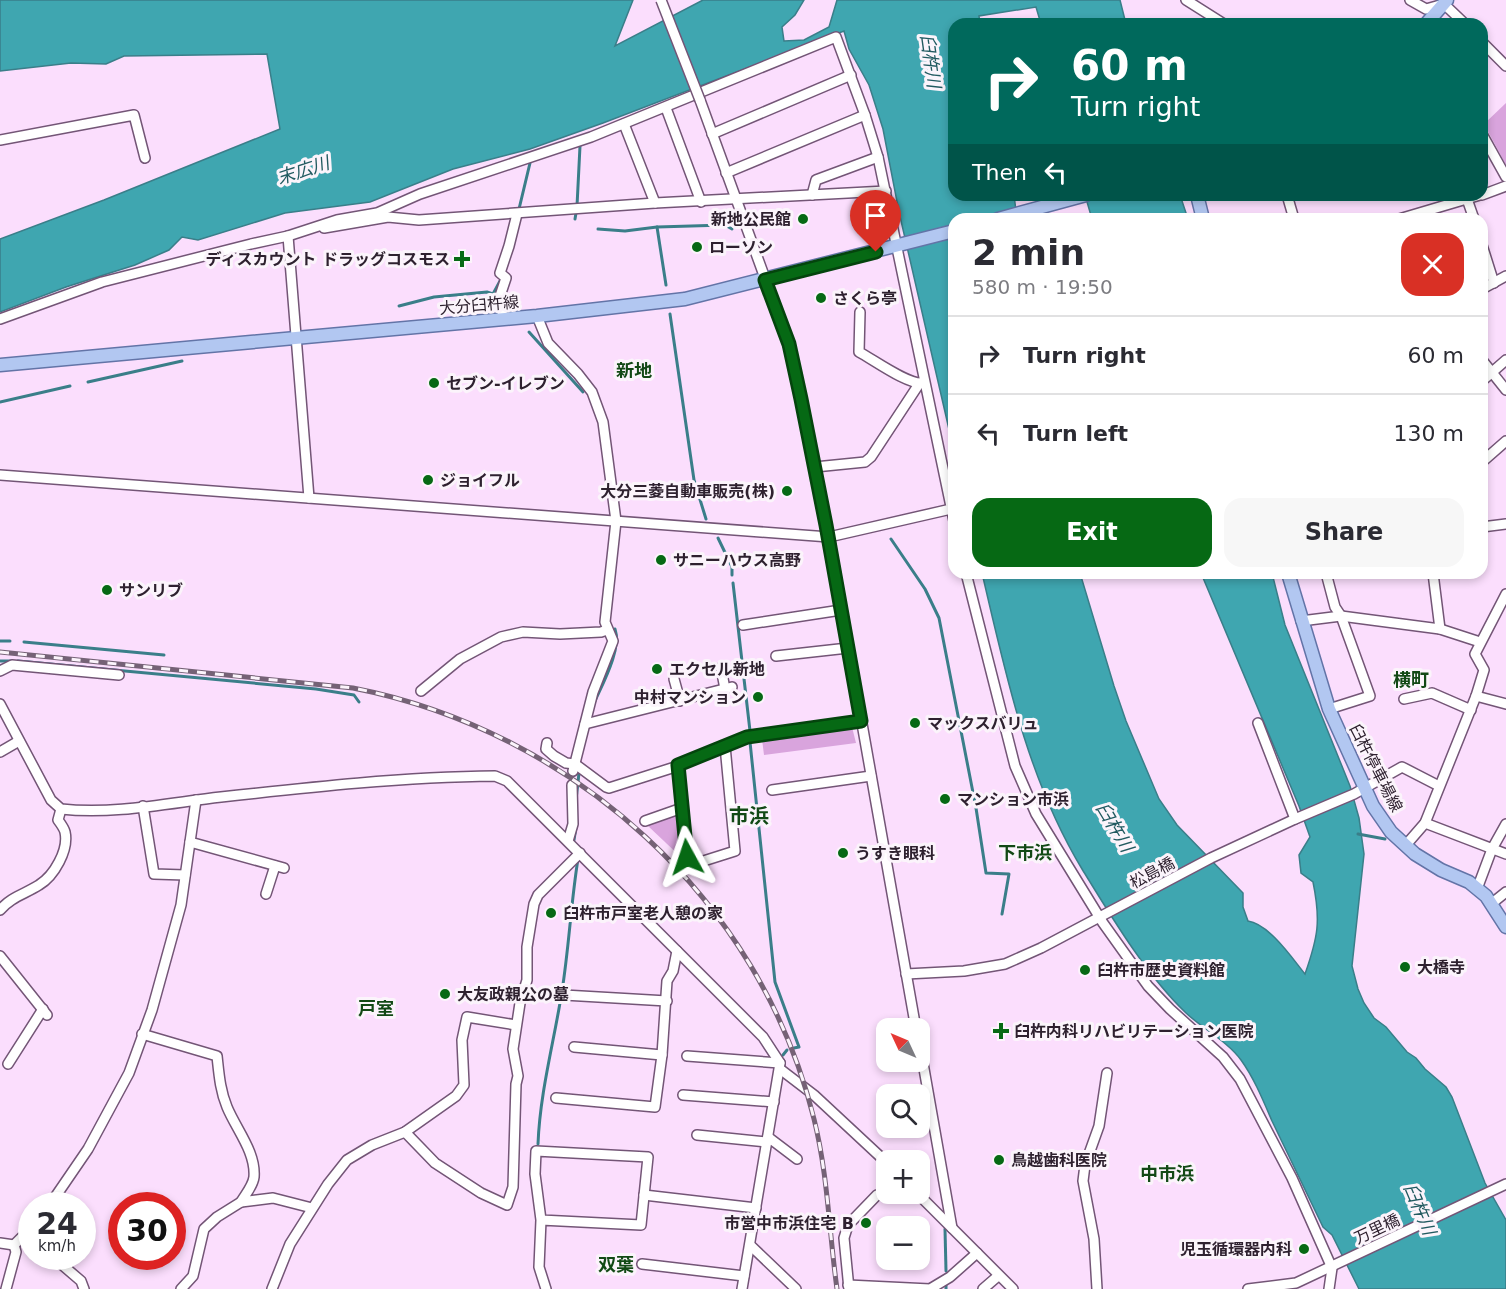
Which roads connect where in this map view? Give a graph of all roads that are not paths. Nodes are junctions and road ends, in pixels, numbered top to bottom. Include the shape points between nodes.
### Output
1 (661, 0) edge
2 (1186, 0) edge
3 (1410, 0) edge
4 (1446, 2) edge
5 (1214, 18) edge
6 (1431, 18) edge
7 (1460, 18) edge
8 (1488, 48) edge
9 (1506, 66) edge
10 (851, 75) junction
11 (666, 108) junction
12 (865, 115) junction
13 (624, 124) junction
14 (712, 134) junction
15 (0, 140) edge
16 (1488, 145) edge
17 (878, 157) junction
18 (145, 158) dead end
19 (726, 173) junction
20 (1506, 177) edge
21 (1506, 186) edge
22 (886, 191) junction
23 (1488, 192) edge
24 (812, 195) junction
25 (736, 199) junction
26 (1064, 201) edge
27 (1461, 201) edge
28 (702, 202) junction
29 (655, 203) junction
30 (1020, 213) edge
31 (1426, 213) edge
32 (517, 214) junction
33 (319, 227) junction
34 (948, 233) edge
35 (288, 236) junction
36 (899, 246) junction
37 (1488, 266) edge
38 (1506, 276) edge
39 (765, 280) junction
40 (1494, 283) junction
41 (1488, 286) edge
42 (860, 312) dead end
43 (537, 316) junction
44 (0, 319) edge
45 (503, 319) junction
46 (296, 338) junction
47 (1506, 360) edge
48 (0, 365) edge
49 (1488, 367) edge
50 (1492, 372) junction
51 (1488, 376) edge
52 (922, 383) junction
53 (1506, 390) edge
54 (1506, 441) edge
55 (1488, 457) edge
56 (815, 467) junction
57 (0, 475) edge
58 (948, 496) edge
59 (309, 498) junction
60 (948, 510) edge
61 (616, 521) junction
62 (1506, 524) edge
63 (1488, 526) edge
64 (829, 537) junction
65 (968, 579) edge
66 (1290, 579) edge
67 (1328, 579) edge
68 (1434, 579) edge
69 (1506, 594) edge
70 (841, 610) junction
71 (1341, 616) junction
72 (1301, 621) junction
73 (743, 625) dead end
74 (1440, 629) junction
75 (607, 630) junction
76 (1480, 642) junction
77 (848, 648) junction
78 (776, 657) dead end
79 (721, 668) dead end
80 (0, 671) edge
81 (118, 675) dead end
82 (674, 679) dead end
83 (421, 691) dead end
84 (1476, 696) junction
85 (1404, 699) dead end
86 (680, 701) junction
87 (0, 704) edge
88 (1506, 704) edge
89 (1329, 709) junction
90 (1471, 710) junction
91 (861, 721) junction
92 (589, 723) junction
93 (1258, 723) dead end
94 (19, 741) junction
95 (546, 743) dead end
96 (725, 747) junction
97 (0, 752) edge
98 (678, 765) junction
99 (574, 767) junction
100 (871, 776) junction
101 (572, 785) dead end
102 (1439, 786) junction
103 (772, 790) dead end
104 (1359, 791) junction
105 (196, 800) junction
106 (143, 806) junction
107 (682, 808) junction
108 (61, 809) junction
109 (1297, 818) junction
110 (645, 821) dead end
111 (1425, 823) junction
112 (1506, 824) edge
113 (568, 841) junction
114 (190, 842) junction
115 (1405, 846) junction
116 (1492, 849) junction
117 (580, 853) junction
118 (1506, 854) edge
119 (185, 875) junction
120 (1477, 889) junction
121 (1506, 892) edge
122 (266, 894) dead end
123 (1491, 904) junction
124 (0, 910) edge
125 (1103, 915) junction
126 (1506, 927) edge
127 (677, 951) junction
128 (0, 956) edge
129 (906, 974) junction
130 (564, 995) dead end
131 (667, 1001) junction
132 (914, 1018) edge
133 (516, 1025) junction
134 (142, 1034) junction
135 (574, 1047) dead end
136 (662, 1055) junction
137 (687, 1056) dead end
138 (8, 1064) dead end
139 (780, 1066) junction
140 (925, 1072) edge
141 (1107, 1073) dead end
142 (683, 1095) dead end
143 (556, 1098) dead end
144 (774, 1102) junction
145 (405, 1132) junction
146 (697, 1136) dead end
147 (768, 1139) junction
148 (876, 1153) edge
149 (797, 1159) dead end
150 (1506, 1184) edge
151 (59, 1192) edge
152 (644, 1195) junction
153 (876, 1196) edge
154 (241, 1202) junction
155 (928, 1204) edge
156 (312, 1208) junction
157 (756, 1208) junction
158 (541, 1220) junction
159 (952, 1228) junction
160 (18, 1242) edge
161 (0, 1243) edge
162 (14, 1245) junction
163 (750, 1245) junction
164 (977, 1254) junction
165 (642, 1264) dead end
166 (1335, 1266) junction
167 (68, 1270) edge
168 (744, 1276) junction
169 (998, 1276) junction
170 (1297, 1286) edge
171 (848, 1287) edge
172 (6, 1289) edge
173 (84, 1289) edge
174 (181, 1289) edge
175 (272, 1289) edge
176 (546, 1289) edge
177 (742, 1289) edge
178 (796, 1289) edge
179 (983, 1289) edge
180 (1013, 1289) edge
181 (1097, 1289) edge
182 (1248, 1289) edge
183 (1329, 1289) edge

1 - 14 street, bridge
2 - 5 street
3 - 4 street via 1426,9
4 - 6 main road
4 - 7 street
8 - 9 street
10 - 11 street via 837,37
10 - 12 street
10 - 14 street
11 - 13 street
11 - 28 street
12 - 17 street
12 - 19 street
13 - 29 street
13 - 33 street via 420,194 377,213
14 - 19 street
15 - 18 street via 134,116
16 - 20 street
17 - 22 street
17 - 24 street via 816,180
19 - 25 street
21 - 23 street
22 - 24 street
22 - 36 street
24 - 25 street
25 - 28 street
25 - 39 street
26 - 30 main road
27 - 31 street
28 - 29 street
29 - 32 street
32 - 33 street via 419,220 388,217 327,229
32 - 45 street via 500,273 506,278 500,296
33 - 35 street
34 - 36 main road, 大分臼杵線
35 - 44 street via 102,282
35 - 46 street
36 - 39 main road, 大分臼杵線
36 - 52 street
37 - 40 street
38 - 40 street
39 - 43 main road, 大分臼杵線 via 685,299
39 - 56 street via 789,344
40 - 41 street
42 - 52 street via 859,352
43 - 45 main road, 大分臼杵線
43 - 61 street via 548,343 586,383 595,399 603,422
45 - 46 main road, 大分臼杵線
46 - 48 main road, 大分臼杵線
46 - 59 street
47 - 50 street
49 - 50 street
50 - 51 street
50 - 53 street
52 - 56 street via 872,457 865,462
52 - 58 street
54 - 55 street
56 - 64 street
57 - 59 street
59 - 61 street
60 - 64 street
61 - 64 street
61 - 75 street
62 - 63 street
64 - 70 street
65 - 125 street via 1015,766 1036,814
66 - 72 main road, 臼杵停車場線
67 - 71 street
68 - 74 street
69 - 76 street
70 - 73 street
70 - 77 street
71 - 72 street
71 - 74 street
71 - 89 street via 1370,696
72 - 89 main road, 臼杵停車場線
74 - 76 street
75 - 83 street via 523,632 501,637 460,659
75 - 92 street via 612,641 593,692
76 - 84 street via 1475,654 1484,670
77 - 78 street
77 - 91 street
79 - 86 street via 729,688
80 - 81 street via 12,665
82 - 86 street
84 - 88 street
84 - 90 street
85 - 90 street via 1432,693
86 - 92 street
87 - 94 street
89 - 104 main road, 臼杵停車場線
90 - 102 street
91 - 96 street via 747,737
91 - 100 street
92 - 99 street
93 - 109 street
94 - 97 street
94 - 108 street via 51,800
95 - 99 street via 546,749 554,756
96 - 98 street
96 - 107 street via 735,851 694,864 687,857
98 - 99 street via 609,788
98 - 107 street
100 - 103 street
100 - 129 street
101 - 113 street via 573,824
102 - 104 street, 松島橋 via 1402,767
102 - 111 street
104 - 109 street, 松島橋
104 - 115 main road, 臼杵停車場線
105 - 106 street
105 - 113 street via 363,783 495,776 507,781
105 - 114 street
106 - 108 street
106 - 119 street via 154,874
107 - 110 street
108 - 124 street via 58,820 65,841 51,874
109 - 125 street, 松島橋
111 - 115 street
111 - 116 street
112 - 116 street
113 - 117 street
114 - 119 street
114 - 122 street via 279,867
115 - 120 main road, 臼杵停車場線
116 - 118 street
116 - 120 street
117 - 127 street
117 - 133 street via 538,895 534,904 526,980
119 - 134 street via 181,905
120 - 123 main road, 臼杵停車場線
121 - 123 street
123 - 126 main road, 臼杵停車場線
125 - 129 street, 松島橋 via 1005,964
125 - 166 street via 1148,986 1223,1057 1240,1079
127 - 131 street via 667,981
127 - 139 street via 763,1037
128 - 138 street via 45,1012
129 - 132 street
130 - 131 street
131 - 136 street
133 - 145 street via 467,1017 462,1040 464,1085 444,1106
133 - 145 street via 514,1171 507,1205 435,1163
134 - 151 street via 129,1073 88,1149
134 - 154 street via 217,1056 219,1083 253,1167 253,1182
135 - 136 street
136 - 143 street via 655,1107
137 - 139 street
139 - 144 street
139 - 148 street
140 - 159 street
141 - 181 street via 1099,1126 1083,1181 1093,1231
142 - 144 street
144 - 147 street
145 - 156 street via 347,1160
146 - 147 street
147 - 149 street
147 - 157 street
150 - 166 street, 万里橋
152 - 157 street
152 - 158 street via 641,1225
152 - 158 street via 648,1157 536,1151
153 - 171 street via 848,1225 844,1238
154 - 156 street via 273,1198
154 - 174 street via 204,1229 193,1276
155 - 159 street
156 - 175 street via 290,1244
157 - 163 street
158 - 176 street via 539,1267
159 - 164 street
160 - 162 street
161 - 162 street
162 - 172 street via 16,1252
163 - 168 street
163 - 178 street
164 - 169 street
164 - 171 street via 930,1289
165 - 168 street
166 - 170 street, 万里橋
166 - 183 street
167 - 173 street
168 - 177 street
169 - 179 street
169 - 180 street
170 - 182 street, 万里橋

